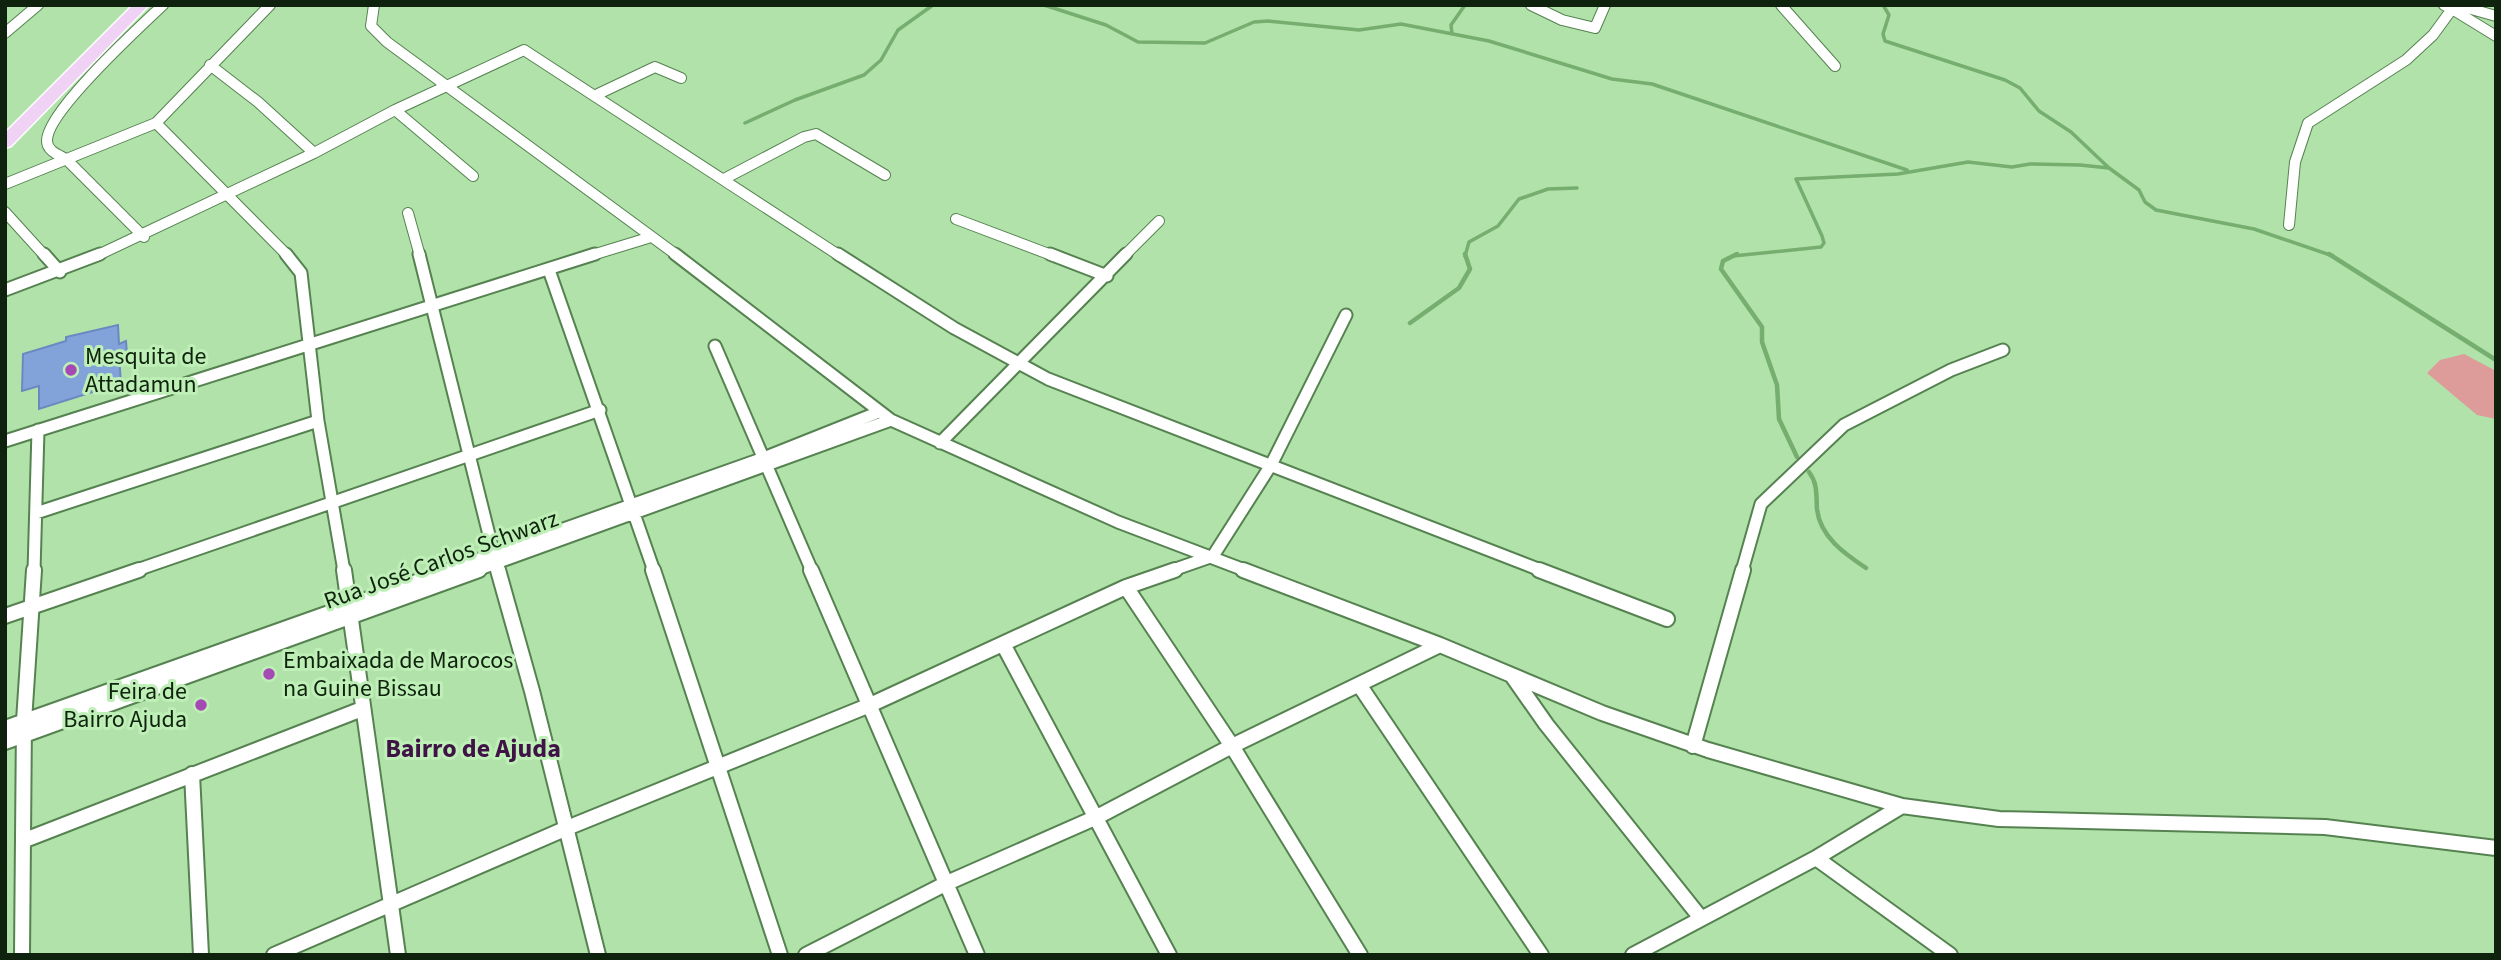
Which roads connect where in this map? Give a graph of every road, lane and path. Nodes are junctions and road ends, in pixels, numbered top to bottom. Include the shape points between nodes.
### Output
1 (38, 5) edge
2 (122, 5) edge
3 (142, 5) edge
4 (163, 5) edge
5 (270, 5) edge
6 (374, 5) edge
7 (1531, 5) edge
8 (1605, 5) edge
9 (1781, 5) edge
10 (2452, 6) edge
11 (2496, 16) edge
12 (5, 33) edge
13 (2496, 36) edge
14 (210, 65) junction
15 (1835, 66) dead end
16 (681, 78) dead end
17 (446, 87) junction
18 (598, 94) junction
19 (395, 110) junction
20 (5, 122) edge
21 (156, 123) junction
22 (5, 143) edge
23 (314, 153) junction
24 (66, 159) junction
25 (885, 175) dead end
26 (473, 176) dead end
27 (724, 178) junction
28 (5, 184) edge
29 (229, 197) junction
30 (5, 212) edge
31 (408, 213) dead end
32 (956, 219) dead end
33 (1159, 221) dead end
34 (2289, 225) dead end
35 (144, 237) junction
36 (648, 238) junction
37 (549, 270) junction
38 (60, 272) junction
39 (1107, 276) junction
40 (5, 290) edge
41 (433, 306) junction
42 (1346, 315) dead end
43 (307, 343) junction
44 (715, 346) dead end
45 (2003, 350) dead end
46 (1020, 365) junction
47 (600, 410) junction
48 (879, 412) junction
49 (891, 420) junction
50 (318, 421) junction
51 (38, 430) junction
52 (5, 441) edge
53 (940, 443) junction
54 (468, 457) junction
55 (763, 463) junction
56 (1271, 466) junction
57 (332, 504) junction
58 (633, 509) junction
59 (36, 513) junction
60 (1213, 556) junction
61 (494, 559) junction
62 (1126, 587) junction
63 (33, 606) junction
64 (351, 611) junction
65 (5, 616) edge
66 (1667, 619) dead end
67 (1003, 644) junction
68 (1440, 645) junction
69 (1513, 677) junction
70 (1360, 686) junction
71 (870, 705) junction
72 (362, 709) junction
73 (5, 728) edge
74 (24, 728) junction
75 (5, 742) edge
76 (1693, 746) junction
77 (1231, 747) junction
78 (717, 767) junction
79 (192, 774) junction
80 (1902, 806) junction
81 (1097, 817) junction
82 (567, 828) junction
83 (25, 840) junction
84 (2496, 848) edge
85 (1816, 858) junction
86 (947, 883) junction
87 (390, 904) junction
88 (1700, 917) junction
89 (22, 955) edge
90 (201, 955) edge
91 (274, 955) edge
92 (398, 955) edge
93 (598, 955) edge
94 (780, 955) edge
95 (806, 955) edge
96 (977, 955) edge
97 (1169, 955) edge
98 (1360, 955) edge
99 (1541, 955) edge
100 (1633, 955) edge
101 (1950, 955) edge

1 - 12 street
2 - 20 main road
3 - 22 main road
4 - 24 street via 58,113 46,142
5 - 14 street
6 - 17 street via 370,17 378,34
7 - 8 street via 1562,20 1595,28
9 - 15 street
10 - 11 street
10 - 13 street
10 - 34 street via 2444,24 2425,43 2309,121 2300,139
14 - 21 street
14 - 23 street
16 - 18 street via 655,67
17 - 18 street via 524,50
17 - 19 street
17 - 36 street
18 - 27 street
19 - 23 street
19 - 26 street
21 - 24 street
21 - 29 street
23 - 29 street
24 - 28 street
24 - 35 street
25 - 27 street via 816,134
27 - 46 street via 889,289
29 - 35 street
29 - 43 street via 300,273
30 - 38 street
31 - 41 street
32 - 39 street
33 - 39 street
35 - 38 street
36 - 37 street
36 - 48 street via 756,314
37 - 41 street
37 - 47 street
38 - 40 street
39 - 46 street
41 - 43 street
41 - 54 street
42 - 56 street
43 - 50 street
43 - 51 street
44 - 55 street
45 - 76 street via 1951,370 1844,425 1761,504
46 - 53 street
46 - 56 street via 1100,401
47 - 54 street
47 - 58 street
48 - 49 street
48 - 55 street, Rua José Carlos Schwarz
49 - 53 street
49 - 55 street, Rua José Carlos Schwarz
50 - 57 street
50 - 59 street
51 - 52 street
51 - 59 street
53 - 60 street via 1118,522
54 - 57 street
54 - 61 street
55 - 58 street, Rua José Carlos Schwarz
55 - 71 street
56 - 60 street
56 - 66 street
57 - 63 street
57 - 64 street
58 - 61 street, Rua José Carlos Schwarz
58 - 78 street
59 - 63 street
60 - 62 street
60 - 68 street
61 - 64 street, Rua José Carlos Schwarz
61 - 82 street
62 - 67 street
62 - 77 street
63 - 65 street
63 - 74 street
64 - 72 street
64 - 74 street, Rua José Carlos Schwarz
67 - 71 street
67 - 81 street
68 - 69 street
68 - 70 street
69 - 76 street
69 - 88 street
70 - 77 street
70 - 99 street
71 - 78 street
71 - 86 street
72 - 79 street
72 - 87 street
73 - 74 street, Rua José Carlos Schwarz
74 - 75 street, Rua José Carlos Schwarz
74 - 83 street
76 - 80 street
77 - 81 street
77 - 98 street
78 - 82 street
78 - 94 street
79 - 83 street
79 - 90 street
80 - 84 street via 1999,819 2325,827
80 - 85 street
81 - 86 street
81 - 97 street
82 - 87 street
82 - 93 street
83 - 89 street
85 - 88 street
85 - 101 street
86 - 95 street
86 - 96 street
87 - 91 street
87 - 92 street
88 - 100 street

